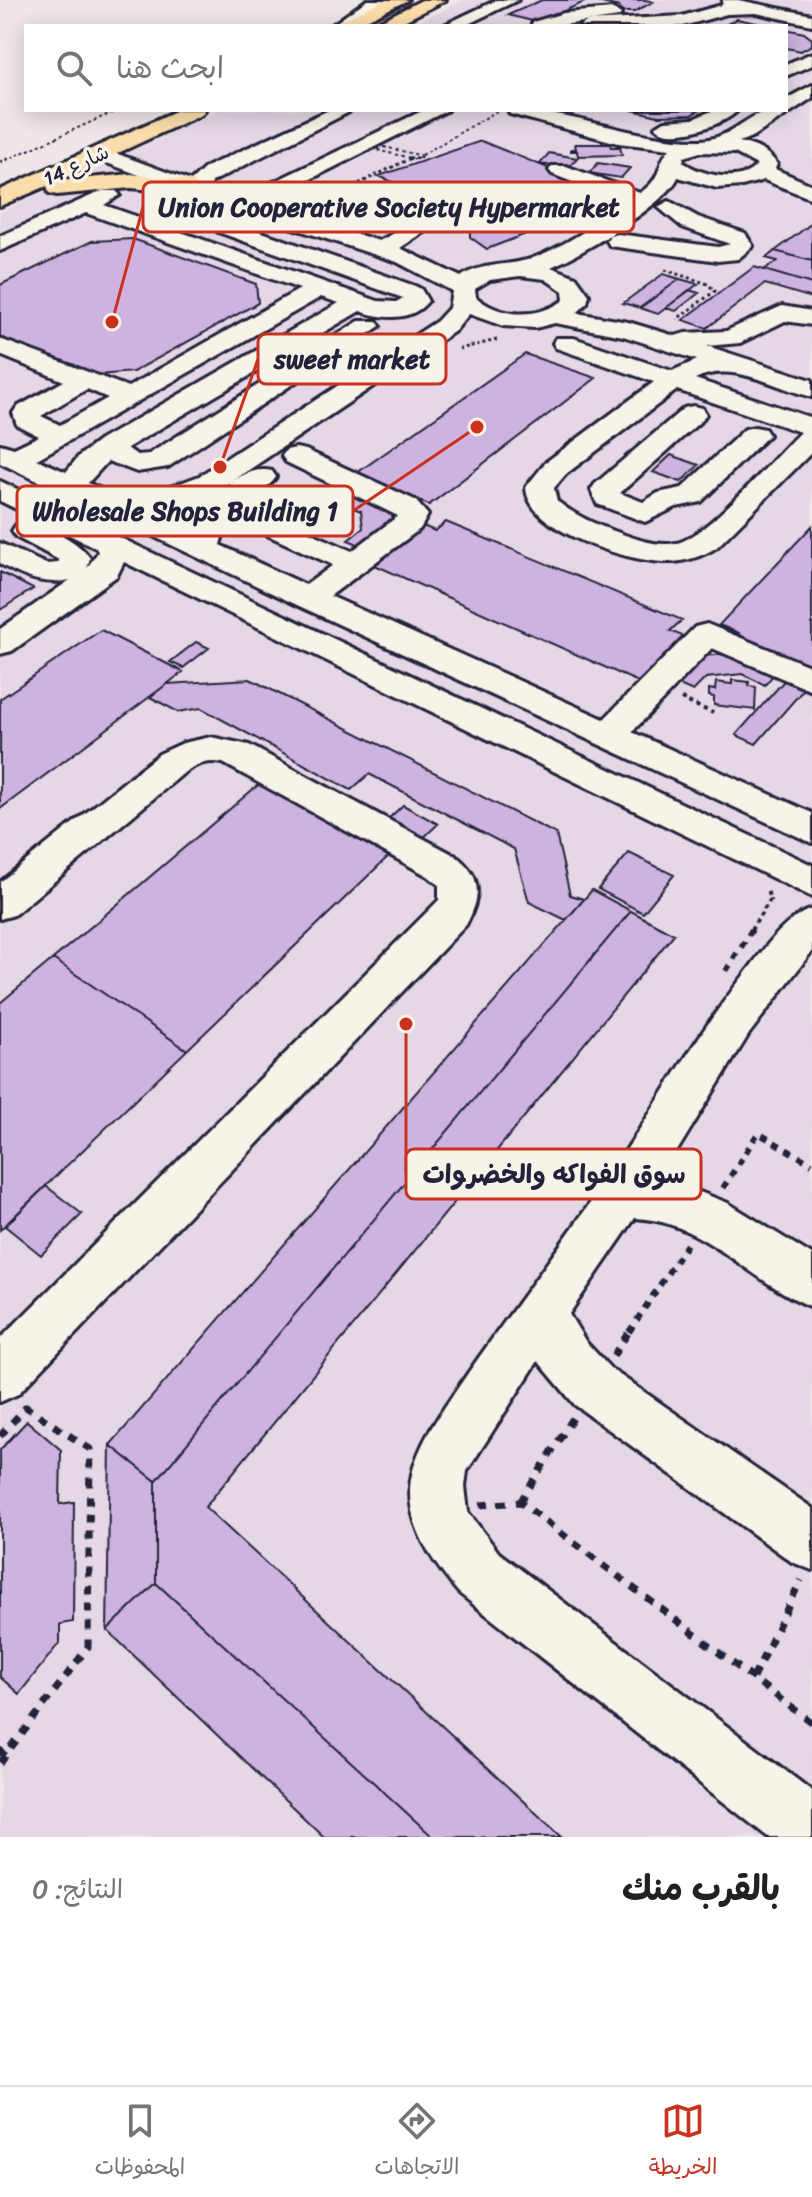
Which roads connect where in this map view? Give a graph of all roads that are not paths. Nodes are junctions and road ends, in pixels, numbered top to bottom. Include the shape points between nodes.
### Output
1 (380, 0) edge
2 (399, 0) edge
3 (510, 0) edge
4 (430, 2) edge
5 (752, 4) edge
6 (812, 13) edge
7 (665, 14) edge
8 (702, 15) edge
9 (507, 19) edge
10 (812, 20) edge
11 (342, 24) edge
12 (344, 24) edge
13 (383, 24) edge
14 (454, 24) edge
15 (546, 24) edge
16 (601, 24) edge
17 (773, 24) edge
18 (788, 26) edge
19 (812, 29) edge
20 (812, 58) edge
21 (788, 70) edge
22 (788, 81) edge
23 (812, 82) edge
24 (812, 90) edge
25 (788, 102) edge
26 (812, 111) edge
27 (140, 112) edge
28 (150, 112) edge
29 (191, 112) edge
30 (340, 112) edge
31 (435, 112) edge
32 (594, 112) edge
33 (726, 112) edge
34 (774, 112) edge
35 (539, 113) edge
36 (312, 125) junction
37 (291, 134) junction
38 (72, 142) dead end
39 (373, 143) junction
40 (704, 145) junction
41 (354, 152) junction
42 (100, 154) junction
43 (673, 164) junction
44 (764, 164) junction
45 (576, 170) dead end
46 (213, 171) junction
47 (728, 181) junction
48 (812, 182) edge
49 (272, 191) junction
50 (208, 193) junction
51 (812, 193) edge
52 (0, 200) edge
53 (641, 201) junction
54 (86, 206) junction
55 (167, 207) dead end
56 (669, 207) junction
57 (604, 214) junction
58 (114, 215) junction
59 (198, 218) dead end
60 (319, 229) junction
61 (163, 232) junction
62 (547, 236) dead end
63 (618, 241) junction
64 (0, 244) edge
65 (381, 249) junction
66 (29, 255) dead end
67 (490, 258) dead end
68 (520, 258) junction
69 (574, 287) junction
70 (320, 288) junction
71 (463, 294) junction
72 (358, 302) junction
73 (391, 311) junction
74 (555, 316) junction
75 (812, 318) edge
76 (516, 320) junction
77 (478, 336) dead end
78 (661, 340) junction
79 (565, 343) dead end
80 (0, 346) edge
81 (36, 360) junction
82 (392, 363) junction
83 (733, 364) junction
84 (307, 365) junction
85 (421, 374) dead end
86 (0, 377) edge
87 (86, 379) junction
88 (675, 379) junction
89 (812, 389) edge
90 (129, 397) junction
91 (649, 398) junction
92 (247, 404) junction
93 (693, 414) junction
94 (68, 432) junction
95 (755, 435) junction
96 (807, 443) edge
97 (110, 446) junction
98 (265, 447) junction
99 (7, 456) edge
100 (296, 456) junction
101 (71, 485) junction
102 (120, 508) junction
103 (2, 509) edge
104 (276, 528) dead end
105 (110, 544) junction
106 (204, 548) junction
107 (0, 552) edge
108 (355, 564) junction
109 (308, 598) junction
110 (0, 644) edge
111 (812, 680) edge
112 (608, 736) junction
113 (778, 814) junction
114 (812, 829) edge
115 (710, 833) junction
116 (812, 882) edge
117 (0, 904) edge
118 (812, 924) edge
119 (622, 1196) junction
120 (812, 1283) edge
121 (542, 1307) junction
122 (0, 1376) edge
123 (809, 1556) edge
124 (812, 1831) edge

1 - 11 street
2 - 12 main road
3 - 9 street
4 - 13 main road
5 - 6 street
5 - 8 street
5 - 10 street
7 - 8 street
7 - 8 street via 692,8
7 - 15 street via 572,17
7 - 16 street
8 - 17 street
9 - 14 street via 469,17
18 - 19 street
20 - 21 street
22 - 23 street
24 - 25 street
26 - 44 street via 782,131
27 - 38 main road, شارع 14
28 - 42 main road via 108,137
29 - 42 main road, شارع 14
30 - 36 street
31 - 39 street
32 - 33 street via 682,127
34 - 40 street via 747,132
35 - 40 street via 618,137
36 - 37 street
36 - 39 street
37 - 41 street
37 - 46 street
39 - 41 street
40 - 43 street via 677,153
40 - 44 street via 739,148
41 - 49 street
42 - 50 street
42 - 52 main road, شارع 14
43 - 47 street via 693,176
43 - 53 street via 666,182
44 - 47 street via 756,177
44 - 48 street
44 - 51 street
45 - 53 street
46 - 49 street
46 - 50 street via 202,180
47 - 56 street
49 - 50 street
50 - 52 main road via 131,181 92,182
50 - 60 street
50 - 73 street via 226,227 416,297 408,308
53 - 57 street
54 - 55 street via 119,192
54 - 58 street
54 - 64 street
56 - 63 street
56 - 63 street via 690,222 737,238 742,246 730,254 708,254
57 - 62 street
57 - 68 street via 568,249
58 - 61 street
58 - 66 street
59 - 61 street via 196,226
60 - 65 street
60 - 65 street via 347,215 410,235
61 - 70 street
63 - 69 street via 584,265
65 - 71 street via 427,266
67 - 68 street
68 - 69 street
68 - 71 street via 470,279
69 - 74 street via 575,303
70 - 72 street
70 - 90 street
71 - 76 street via 482,313
71 - 82 street via 460,310 446,326
72 - 73 street
72 - 97 street
73 - 84 street
74 - 76 street
74 - 78 street via 605,323
75 - 78 street via 782,313 731,338
76 - 77 street
78 - 83 street
79 - 88 street
80 - 81 street
81 - 86 street
81 - 87 street
82 - 84 street
82 - 98 street
83 - 88 street via 691,369
83 - 89 street
84 - 92 street
85 - 100 street
87 - 90 street
87 - 94 street via 26,413 27,419
88 - 91 street
88 - 96 street
90 - 94 street
91 - 93 street
91 - 96 street via 545,477 540,497 546,507 625,546 684,551 712,537
92 - 97 street via 158,461 132,464
92 - 98 street via 265,428
93 - 95 street
93 - 95 street via 698,448
94 - 99 street
95 - 96 street
97 - 101 street
98 - 102 street via 194,491
99 - 101 street
100 - 106 street via 223,504 210,524
100 - 108 street via 405,506 413,515 410,523
101 - 102 street
102 - 106 street
103 - 105 street via 55,516
103 - 107 street via 71,554 75,563 66,572 50,575
104 - 108 street
105 - 110 street via 112,560 106,569
105 - 115 street
106 - 109 street
108 - 109 street
109 - 112 street
111 - 112 street via 707,634
112 - 113 street
113 - 114 street
113 - 115 street via 780,821 771,834
115 - 116 street
117 - 122 street via 172,763 203,748 236,754 442,866 454,875 461,899
118 - 119 street via 730,1027
119 - 120 street via 664,1200 705,1216
119 - 121 street
121 - 123 street via 548,1331 566,1362
121 - 124 street via 440,1471 439,1509 452,1545 479,1573

